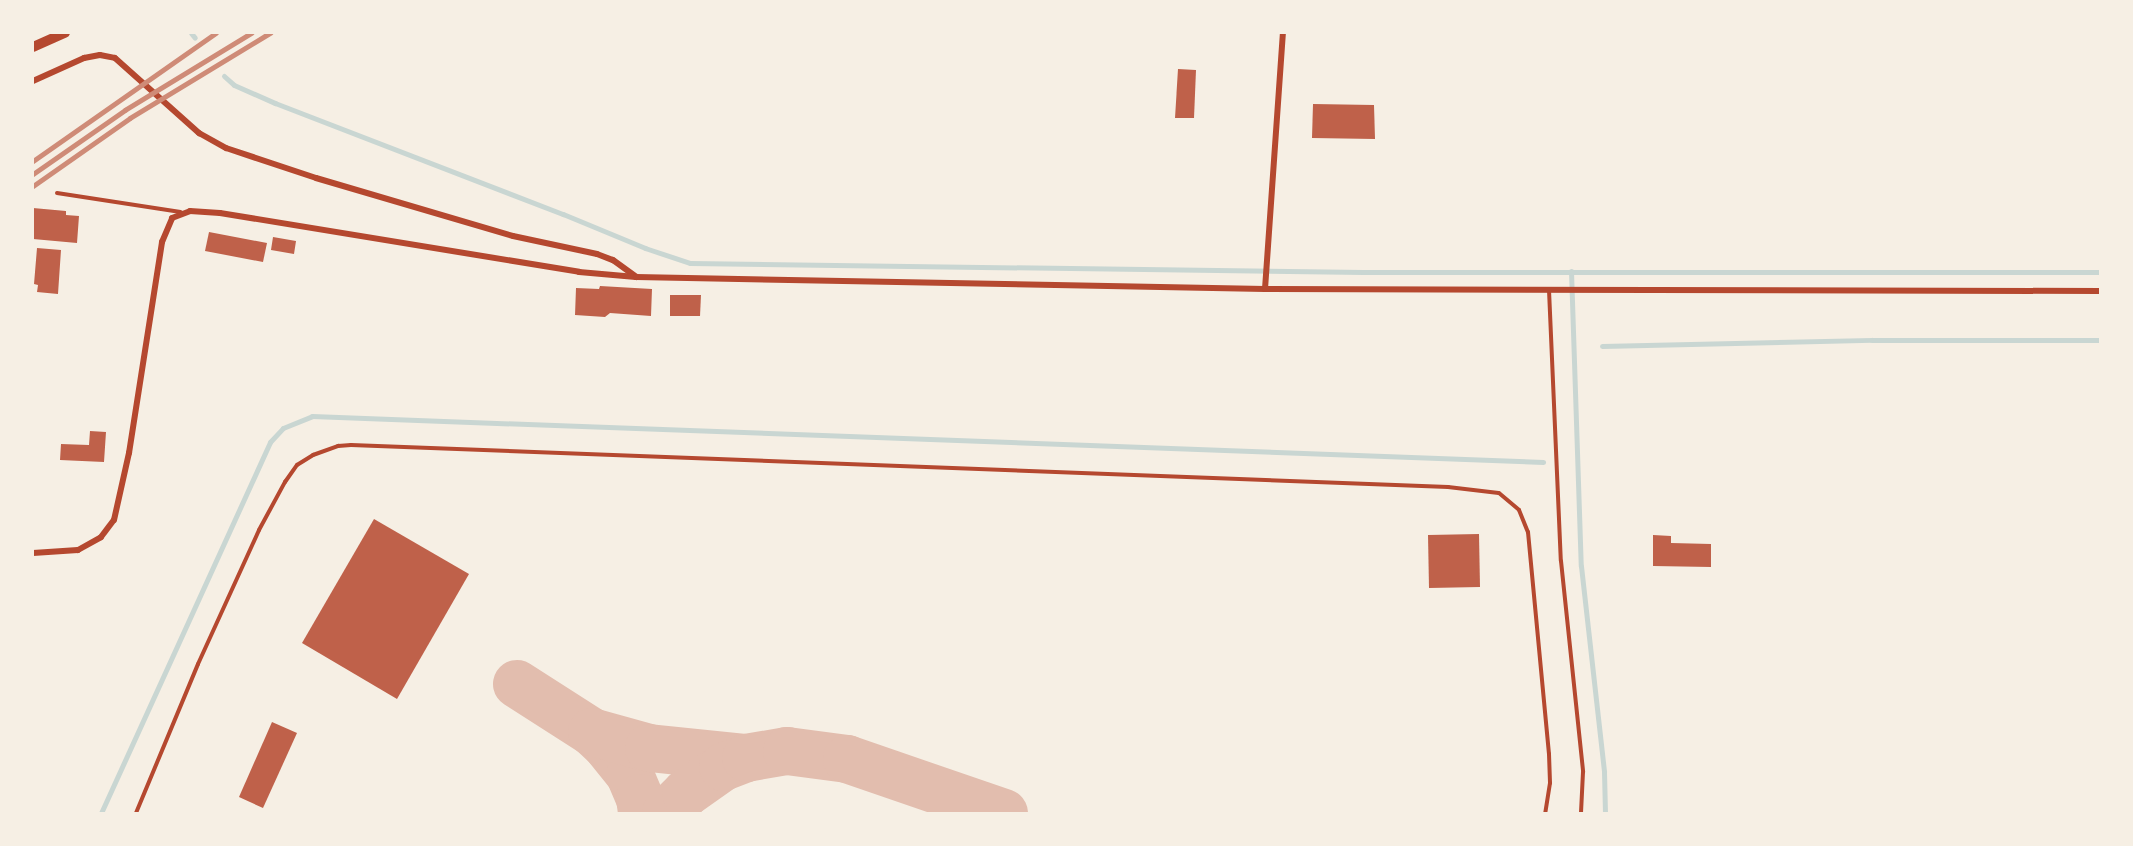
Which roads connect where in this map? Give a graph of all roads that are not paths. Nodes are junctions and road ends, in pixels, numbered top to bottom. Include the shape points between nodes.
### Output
1 (65, 33) edge
2 (1283, 33) edge
3 (33, 47) edge
4 (33, 81) edge
5 (57, 193) dead end
6 (181, 212) junction
7 (636, 277) junction
8 (1265, 289) junction
9 (1549, 290) junction
10 (2100, 291) edge
11 (33, 552) edge
12 (136, 813) edge
13 (1545, 813) edge
14 (1581, 813) edge

1 - 3 main road
2 - 8 street
4 - 7 street via 93,56 106,55 124,63 208,140 244,155 513,236 597,254
5 - 6 lane
6 - 7 street via 220,213 579,272
6 - 11 street via 166,228 162,242 129,453 114,520 101,537 78,550
7 - 8 street
8 - 9 street
9 - 10 street
9 - 14 lane via 1561,561 1583,772
12 - 13 lane via 203,654 285,482 297,465 313,455 351,445 1448,487 1499,493 1519,510 1528,532 1549,754

